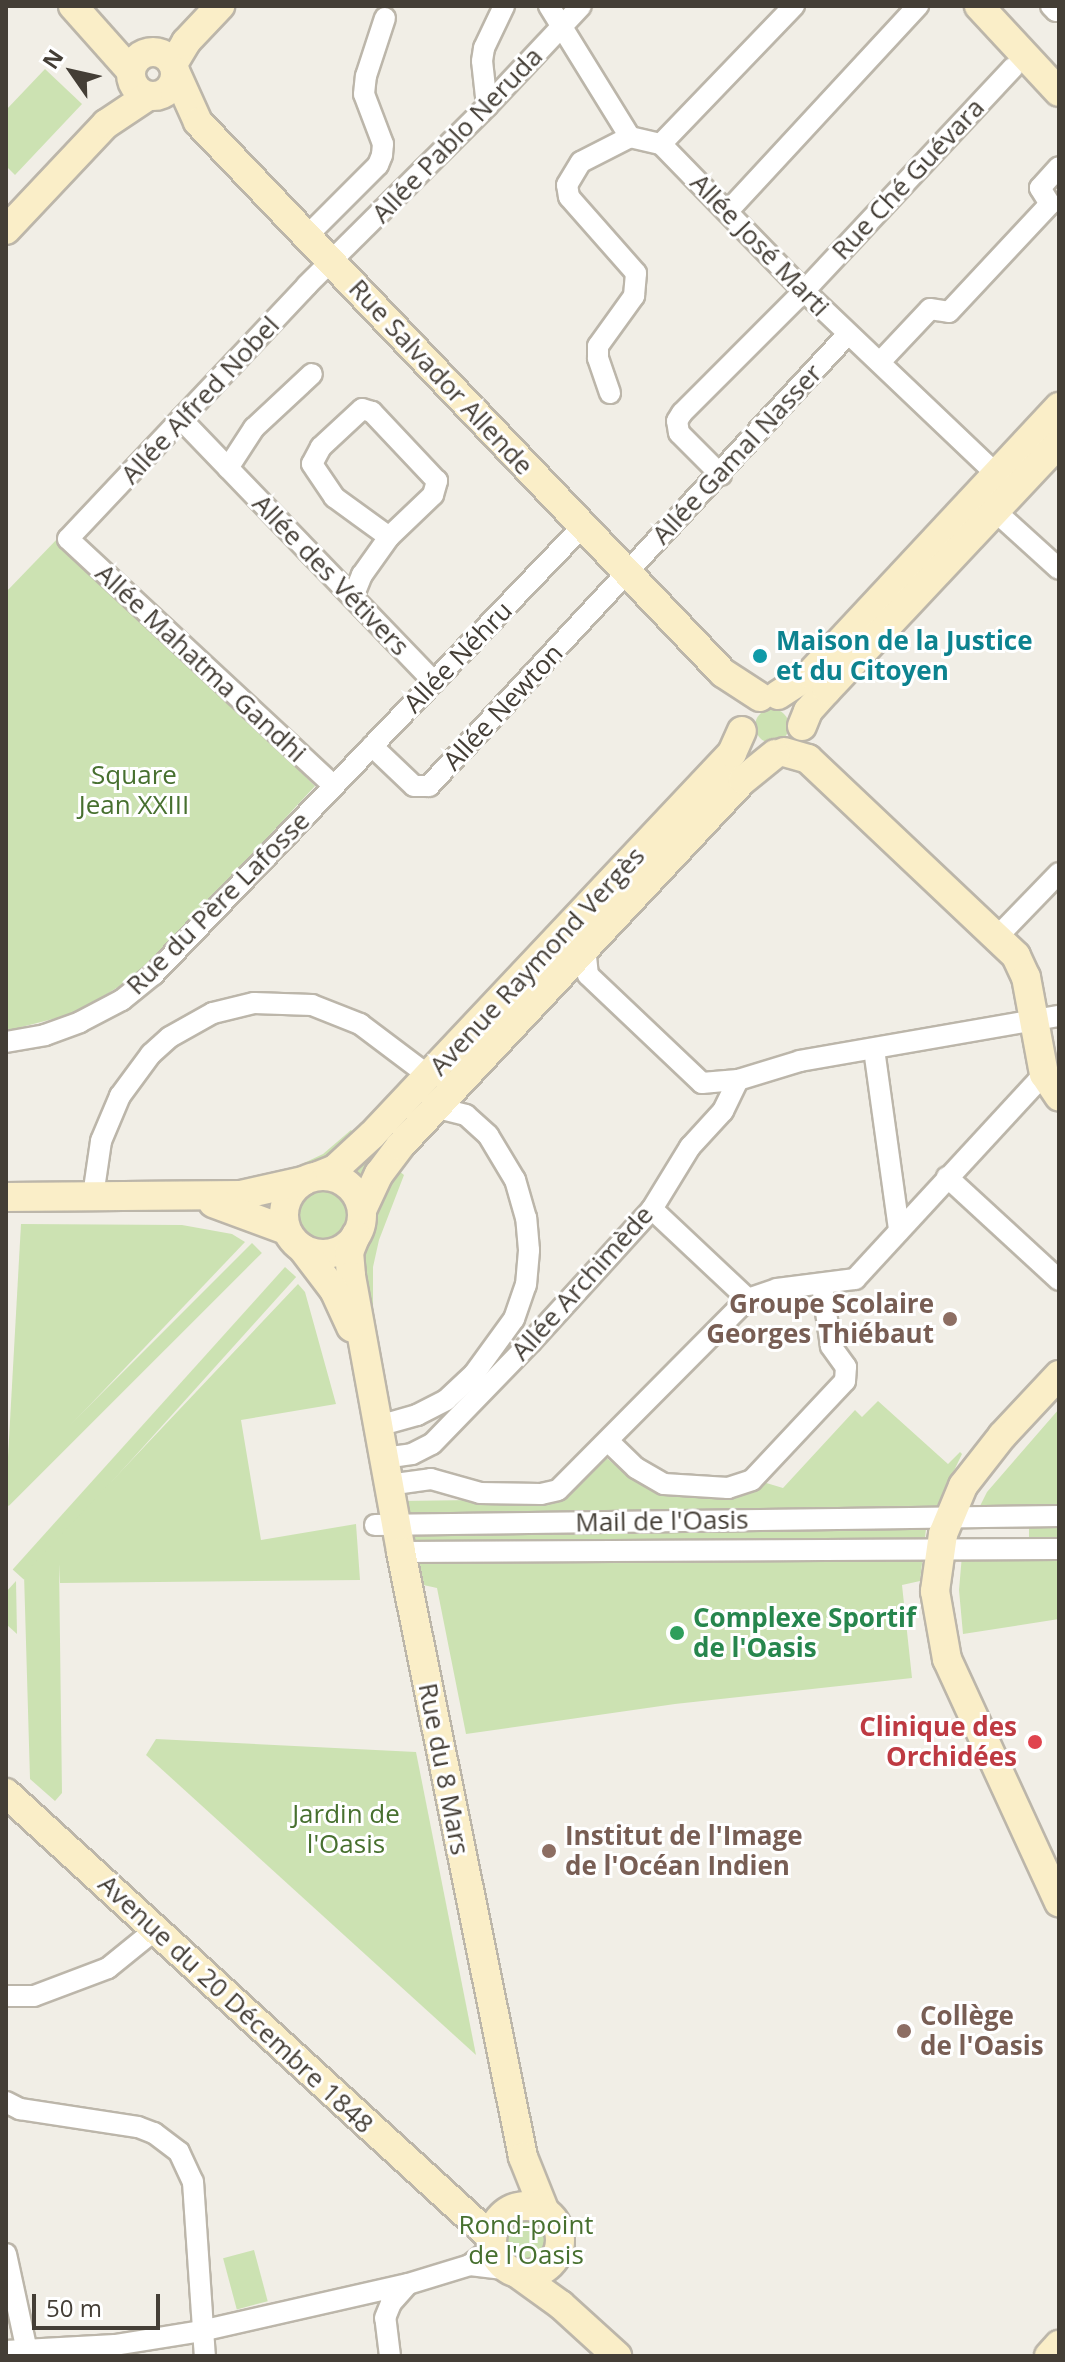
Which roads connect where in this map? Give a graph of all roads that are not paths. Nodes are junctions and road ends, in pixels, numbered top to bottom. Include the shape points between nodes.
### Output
1 (73, 6) edge
2 (220, 6) edge
3 (504, 6) edge
4 (549, 6) edge
5 (581, 6) edge
6 (794, 6) edge
7 (918, 6) edge
8 (1051, 6) edge
9 (982, 7) edge
10 (1059, 8) edge
11 (385, 18) dead end
12 (564, 25) junction
13 (178, 59) junction
14 (1013, 68) dead end
15 (141, 85) junction
16 (1059, 92) edge
17 (487, 106) junction
18 (198, 122) junction
19 (630, 137) junction
20 (661, 144) junction
21 (1059, 167) edge
22 (728, 211) junction
23 (6, 230) edge
24 (307, 236) junction
25 (332, 262) junction
26 (804, 291) junction
27 (848, 334) junction
28 (881, 361) junction
29 (312, 374) dead end
30 (610, 393) dead end
31 (1059, 407) edge
32 (181, 419) junction
33 (1059, 443) edge
34 (228, 468) junction
35 (995, 473) junction
36 (721, 475) junction
37 (995, 511) junction
38 (582, 527) junction
39 (389, 537) junction
40 (68, 539) joint
41 (1059, 569) edge
42 (626, 573) junction
43 (353, 597) junction
44 (434, 682) junction
45 (756, 708) junction
46 (794, 745) junction
47 (372, 746) junction
48 (334, 786) junction
49 (1059, 873) edge
50 (997, 937) junction
51 (586, 961) junction
52 (1046, 1018) edge
53 (6, 1042) edge
54 (874, 1049) junction
55 (429, 1076) junction
56 (738, 1080) junction
57 (1051, 1085) edge
58 (435, 1107) junction
59 (947, 1177) junction
60 (310, 1179) junction
61 (93, 1196) junction
62 (6, 1197) edge
63 (193, 1197) junction
64 (652, 1209) junction
65 (359, 1222) junction
66 (899, 1230) junction
67 (294, 1239) junction
68 (1059, 1280) edge
69 (822, 1285) junction
70 (748, 1299) junction
71 (1059, 1375) edge
72 (370, 1380) junction
73 (378, 1426) junction
74 (608, 1441) junction
75 (386, 1472) junction
76 (1059, 1516) edge
77 (948, 1517) junction
78 (391, 1534) junction
79 (1059, 1549) edge
80 (939, 1550) junction
81 (6, 1793) edge
82 (1059, 1902) edge
83 (156, 1929) junction
84 (6, 1996) edge
85 (6, 2102) edge
86 (523, 2157) junction
87 (545, 2212) junction
88 (499, 2228) junction
89 (6, 2254) edge
90 (552, 2262) junction
91 (470, 2265) junction
92 (514, 2272) junction
93 (408, 2284) junction
94 (561, 2305) junction
95 (201, 2331) junction
96 (1059, 2345) edge
97 (6, 2351) edge
98 (28, 2354) edge
99 (205, 2356) edge
100 (390, 2356) edge
101 (617, 2356) edge
102 (1049, 2356) edge

1 - 15 main road
2 - 13 main road
3 - 17 street via 484,48
4 - 12 street
5 - 12 street, Allée Pablo Neruda
6 - 20 street
7 - 22 street
8 - 10 street
9 - 16 main road
11 - 24 street via 364,94 383,144 382,155
12 - 17 street, Allée Pablo Neruda
12 - 19 street
13 - 15 main road via 172,85
13 - 15 main road via 149,52 136,59
13 - 18 main road, Rue Salvador Allende
14 - 26 street, Rue Ché Guévara
15 - 18 main road
15 - 23 main road
17 - 25 street, Allée Pablo Neruda
18 - 24 main road, Rue Salvador Allende
19 - 20 street
19 - 30 street via 581,162 567,185 569,197 636,273 634,296 598,346
20 - 22 street, Allée José Marti
21 - 28 street via 1040,188 1050,204 949,312 930,309
22 - 26 street, Allée José Marti
24 - 25 main road, Rue Salvador Allende
25 - 32 street, Allée Alfred Nobel
25 - 38 main road, Rue Salvador Allende
26 - 27 street, Allée José Marti
26 - 36 street, Rue Ché Guévara via 677,421 679,433
27 - 28 street, Allée José Marti
27 - 36 street, Allée Gamal Nasser
28 - 35 street, Allée José Marti
29 - 34 street via 254,428
31 - 35 main road, Avenue Raymond Vergès
32 - 34 street, Allée des Vétivers
32 - 40 street, Allée Alfred Nobel
33 - 37 main road, Avenue Raymond Vergès
34 - 43 street, Allée des Vétivers
35 - 45 main road, Avenue Raymond Vergès via 810,674
36 - 42 street, Allée Gamal Nasser
37 - 41 street
37 - 46 main road, Avenue Raymond Vergès via 808,711
38 - 42 main road, Rue Salvador Allende
38 - 44 street, Allée Néhru
39 - 39 street via 433,495 437,481 372,412 362,409 321,447 312,464 341,504
39 - 43 street
40 - 48 street, Allée Mahatma Gandhi
42 - 45 main road, Rue Salvador Allende
42 - 47 street, Allée Newton via 429,786 414,786
43 - 44 street, Allée des Vétivers
44 - 47 street, Allée Néhru
45 - 46 main road via 798,709
45 - 46 main road via 750,746 758,752
45 - 55 main road, Avenue Raymond Vergès via 732,753
46 - 50 main road
46 - 51 main road, Avenue Raymond Vergès via 751,771
47 - 48 street, Allée Néhru
48 - 53 street, Rue du Père Lafosse via 181,947 122,1000 45,1035
49 - 50 street
50 - 52 main road via 1021,965
51 - 56 street via 702,1083
51 - 58 main road, Avenue Raymond Vergès via 557,977
52 - 54 street
52 - 57 main road
54 - 56 street via 800,1061
54 - 66 street
55 - 60 main road, Avenue Raymond Vergès via 344,1161
55 - 61 street via 360,1024 312,1005 254,1003 213,1013 170,1037 120,1096 101,1141
56 - 64 street, Allée Archimède via 723,1111 690,1147
57 - 59 street
58 - 65 main road, Avenue Raymond Vergès via 379,1174
58 - 73 street via 466,1115 488,1135 515,1180 526,1218 526,1285 514,1319 474,1374 446,1400
59 - 66 street
59 - 68 street
60 - 63 main road via 241,1195
60 - 65 main road via 341,1181 351,1188
60 - 67 main road via 294,1188 284,1208
61 - 62 main road
61 - 63 main road
63 - 67 main road via 236,1209
64 - 70 street
64 - 75 street, Allée Archimède via 432,1444
65 - 67 main road via 338,1251 314,1253
65 - 72 main road, Rue du 8 Mars via 349,1252
66 - 69 street via 855,1279
67 - 72 main road, Rue du 8 Mars via 334,1290
69 - 70 street via 777,1289
69 - 74 street via 831,1346 843,1361 845,1381 752,1480 728,1488 664,1484 636,1468
70 - 74 street
71 - 77 main road via 979,1463
72 - 73 main road, Rue du 8 Mars
73 - 75 main road, Rue du 8 Mars
74 - 75 street via 566,1484 549,1492 480,1493
75 - 78 main road, Rue du 8 Mars
76 - 77 street, Mail de l'Oasis
77 - 78 street, Mail de l'Oasis
77 - 80 main road
78 - 80 street, Mail de l'Oasis
78 - 86 main road, Rue du 8 Mars
79 - 80 street, Mail de l'Oasis
80 - 82 main road via 936,1607 947,1659
81 - 83 main road, Avenue du 20 Décembre 1848
83 - 84 street via 108,1968 34,1996
83 - 88 main road, Avenue du 20 Décembre 1848 via 430,2184 467,2213
85 - 95 street via 20,2109 138,2127 179,2152 193,2182
86 - 87 main road, Rue du 8 Mars
86 - 88 main road, Rue du 8 Mars via 523,2180
87 - 88 main road via 529,2206
87 - 90 main road via 559,2233
88 - 91 street
88 - 92 main road via 496,2256
89 - 98 street
90 - 92 main road via 535,2273
90 - 94 main road via 551,2282
91 - 92 street
91 - 93 street
92 - 94 main road
93 - 95 street
93 - 100 street via 385,2318
94 - 101 main road
95 - 98 street
95 - 99 street
96 - 102 main road
97 - 98 street

